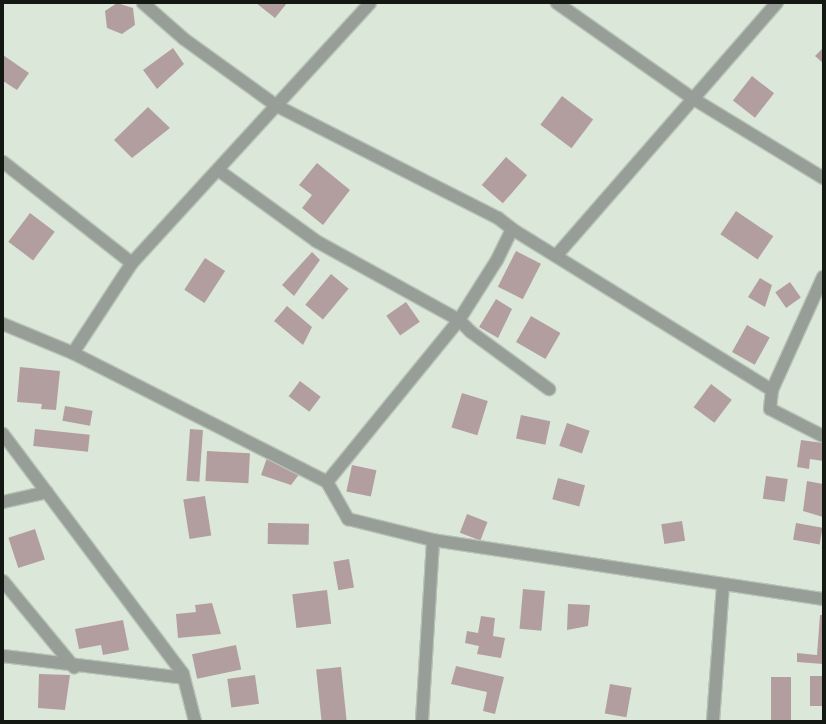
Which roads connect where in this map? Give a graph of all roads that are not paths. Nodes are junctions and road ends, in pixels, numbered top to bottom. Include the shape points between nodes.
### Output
1 (143, 3) edge
2 (370, 3) edge
3 (557, 3) edge
4 (777, 3) edge
5 (692, 98) junction
6 (277, 106) junction
7 (3, 162) edge
8 (218, 170) junction
9 (823, 178) edge
10 (512, 229) junction
11 (556, 256) junction
12 (132, 263) junction
13 (823, 277) edge
14 (459, 320) junction
15 (3, 324) edge
16 (73, 354) junction
17 (549, 389) dead end
18 (772, 390) junction
19 (3, 434) edge
20 (823, 436) edge
21 (327, 482) junction
22 (47, 492) junction
23 (3, 502) edge
24 (433, 540) junction
25 (3, 581) edge
26 (723, 585) junction
27 (823, 599) edge
28 (3, 656) edge
29 (74, 667) junction
30 (184, 678) junction
31 (195, 721) edge
32 (422, 721) edge
33 (713, 721) edge

1 - 6 street via 184,38
2 - 6 street
3 - 5 street
4 - 5 street
5 - 9 street
5 - 11 street
6 - 8 street
6 - 10 street via 498,218
7 - 12 street
8 - 12 street
8 - 14 street via 316,241
10 - 11 street
10 - 14 street via 497,260
11 - 18 street
12 - 16 street
13 - 18 street
14 - 17 street via 471,332
14 - 21 street
15 - 16 street
16 - 21 street
18 - 20 street via 770,409
19 - 22 street
21 - 24 street via 348,519
22 - 23 street
22 - 30 street
24 - 26 street
24 - 32 street
25 - 29 street
26 - 27 street
26 - 33 street
28 - 29 street
29 - 30 street
30 - 31 street

